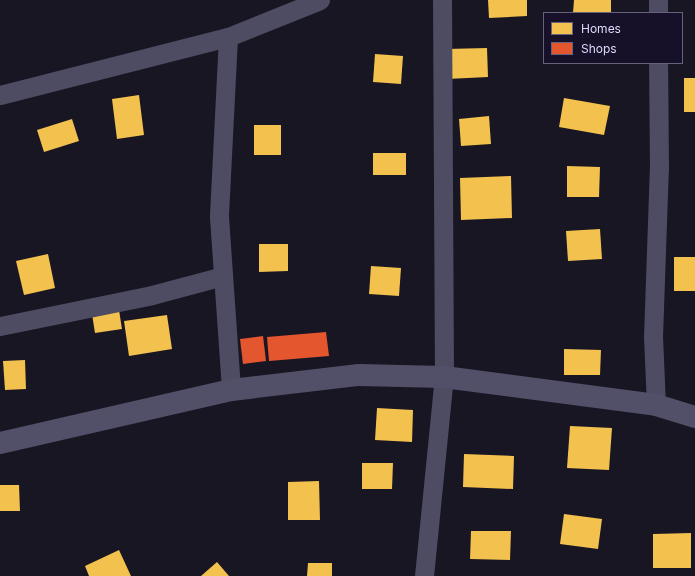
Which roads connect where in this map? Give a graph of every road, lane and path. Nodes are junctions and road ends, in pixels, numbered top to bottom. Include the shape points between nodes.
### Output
1 (320, 0) edge
2 (442, 0) edge
3 (658, 0) edge
4 (658, 12) edge
5 (228, 37) junction
6 (658, 64) edge
7 (0, 95) edge
8 (223, 276) junction
9 (0, 326) edge
10 (444, 377) junction
11 (232, 390) junction
12 (656, 405) junction
13 (695, 417) edge
14 (0, 443) edge
15 (424, 576) edge

1 - 5 street
2 - 10 street
3 - 4 street
5 - 7 street
5 - 8 street via 219,217
6 - 12 street via 659,169 653,338
8 - 9 street via 152,295
8 - 11 street
10 - 11 street via 359,375
10 - 12 street
10 - 15 street
11 - 14 street
12 - 13 street

